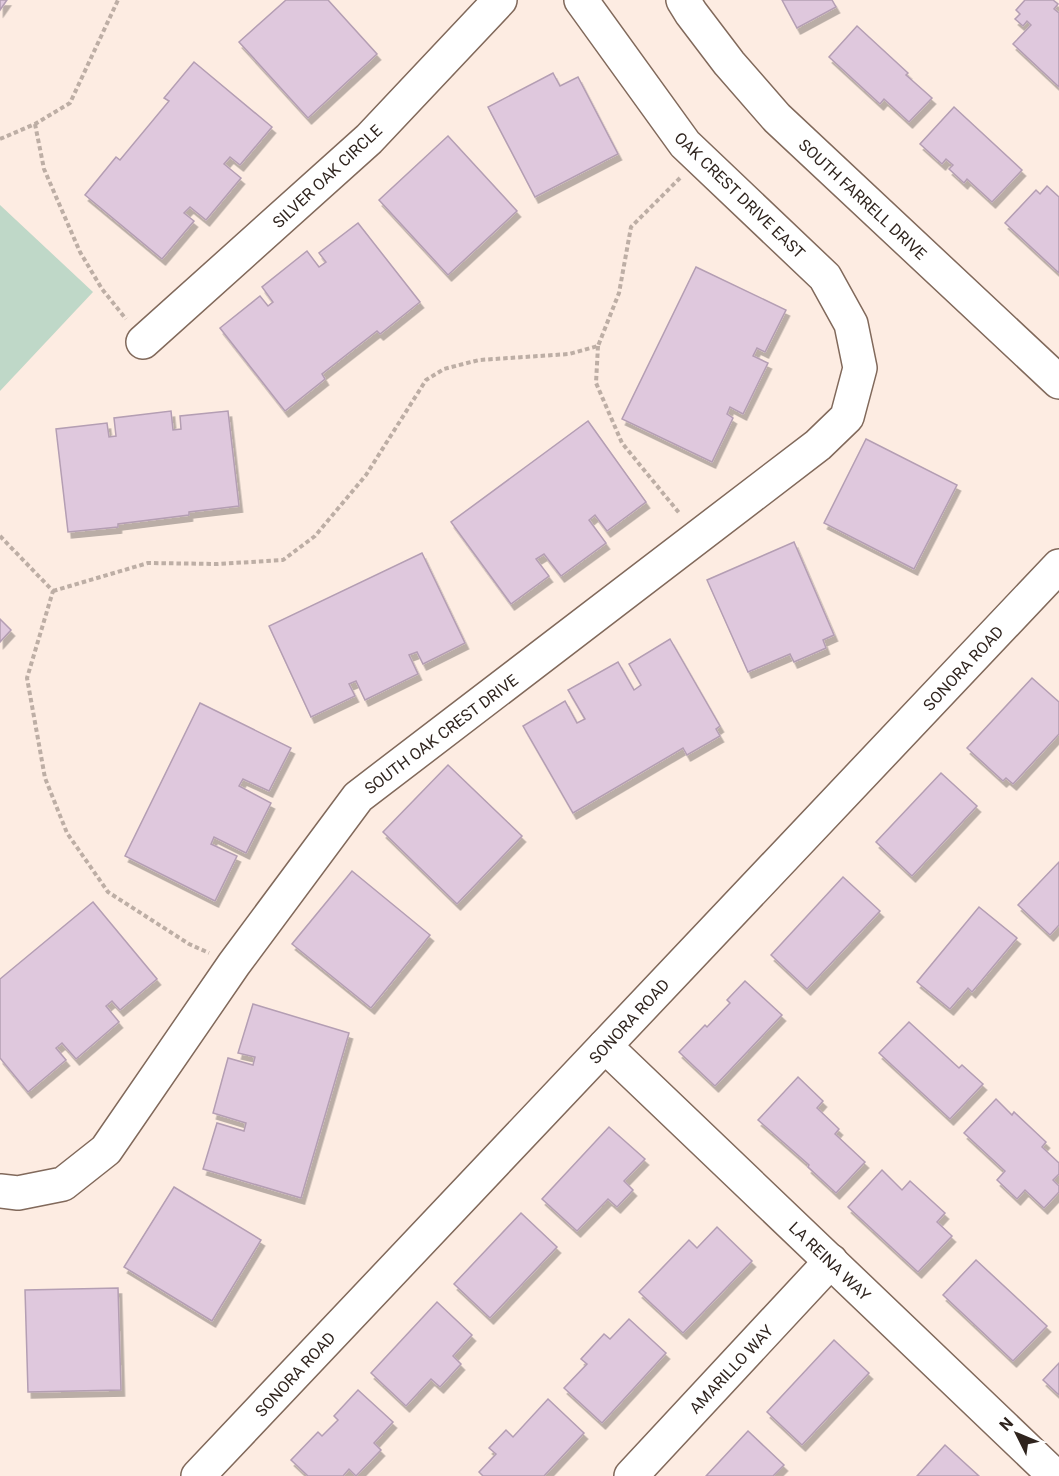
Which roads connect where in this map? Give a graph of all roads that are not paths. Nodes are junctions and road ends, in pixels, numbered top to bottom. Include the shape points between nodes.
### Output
1 (500, 0) edge
2 (581, 0) edge
3 (683, 0) edge
4 (144, 342) road end
5 (860, 368) joint
6 (1059, 382) edge
7 (1059, 566) edge
8 (605, 1046) junction
9 (9, 1192) edge
10 (831, 1261) junction
11 (198, 1476) edge
12 (631, 1476) edge
13 (1055, 1476) edge

1 - 4 street, SILVER OAK CIRCLE via 369,139
2 - 5 street, OAK CREST DRIVE EAST via 685,144 825,276 851,324
3 - 6 street, SOUTH FARRELL DRIVE via 729,63 777,118
5 - 9 street, SOUTH OAK CREST DRIVE via 847,417 818,445 358,797 234,964 106,1150 63,1184
7 - 8 street, SONORA ROAD
8 - 10 street, LA REINA WAY
8 - 11 street, SONORA ROAD
10 - 12 street, AMARILLO WAY
10 - 13 street, LA REINA WAY

